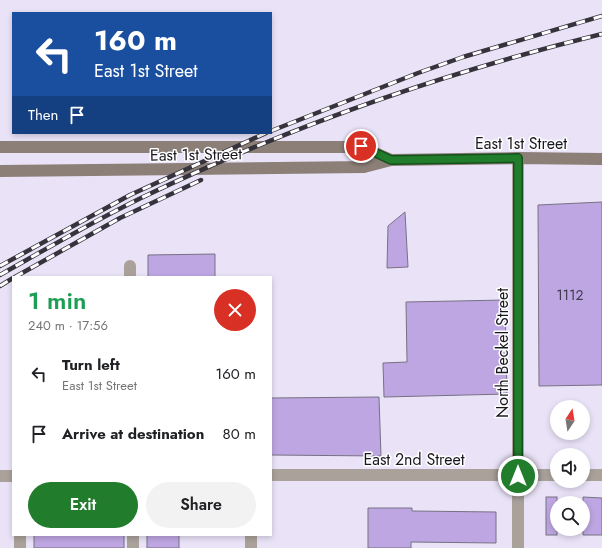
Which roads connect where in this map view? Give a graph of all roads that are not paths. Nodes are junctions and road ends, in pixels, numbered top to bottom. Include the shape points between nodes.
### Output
1 (0, 139) edge
2 (0, 147) edge
3 (20, 147) junction
4 (518, 158) junction
5 (602, 159) edge
6 (391, 160) junction
7 (0, 171) edge
8 (272, 475) edge
9 (590, 475) edge
10 (602, 475) edge
11 (0, 476) edge
12 (12, 476) edge
13 (518, 476) junction
14 (550, 476) edge
15 (20, 536) edge
16 (133, 536) edge
17 (251, 536) edge
18 (20, 548) edge
19 (133, 548) edge
20 (251, 548) edge
21 (518, 548) edge

1 - 3 main road
2 - 3 main road, East 1st Street
3 - 6 main road, East 1st Street via 361,146
4 - 5 main road, East 1st Street
4 - 6 main road, East 1st Street
4 - 13 street, North Beckel Street
6 - 7 main road, East 1st Street via 364,168
8 - 13 street, East 2nd Street
9 - 10 street
11 - 12 street
13 - 14 street, East 2nd Street
13 - 21 street, North Beckel Street
15 - 18 street
16 - 19 street
17 - 20 street

